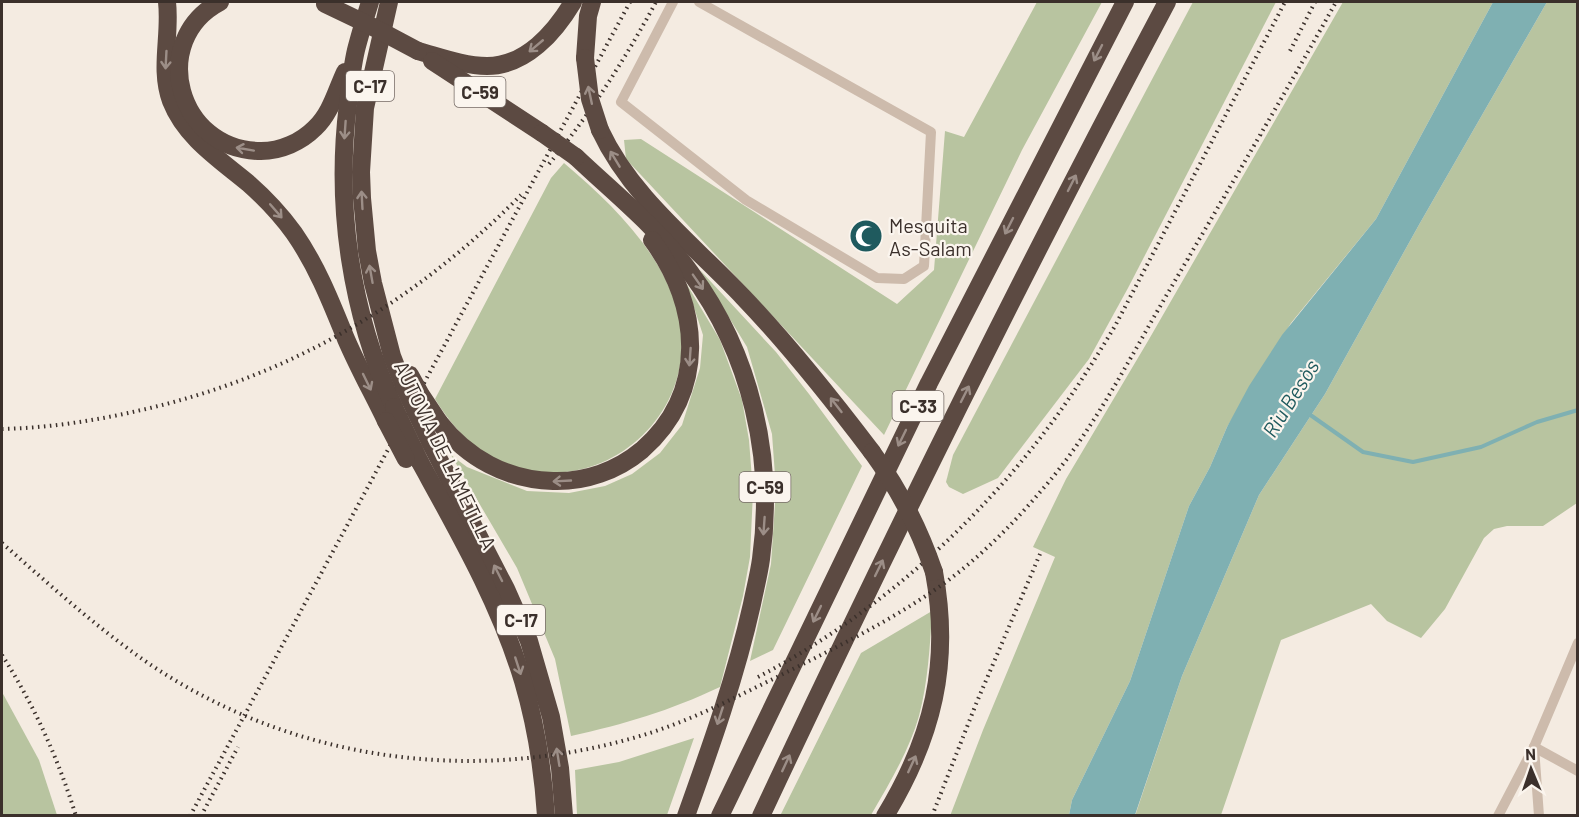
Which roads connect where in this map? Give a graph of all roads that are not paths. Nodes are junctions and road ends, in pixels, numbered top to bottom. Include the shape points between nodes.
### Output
1 (167, 2) edge
2 (220, 2) edge
3 (320, 2) edge
4 (370, 2) edge
5 (389, 2) edge
6 (573, 2) edge
7 (592, 2) edge
8 (673, 2) edge
9 (699, 2) edge
10 (1125, 2) edge
11 (1167, 2) edge
12 (355, 51) junction
13 (418, 51) junction
14 (576, 157) junction
15 (615, 194) junction
16 (663, 216) junction
17 (382, 319) joint
18 (407, 381) junction
19 (390, 414) junction
20 (1578, 643) edge
21 (1534, 747) junction
22 (1578, 771) edge
23 (546, 816) edge
24 (564, 816) edge
25 (686, 816) edge
26 (720, 816) edge
27 (761, 816) edge
28 (885, 816) edge
29 (1498, 816) edge
30 (1539, 816) edge

1 -> 19 highway via 167,86 177,115 186,129 271,205 293,232 322,279 347,341
12 -> 2 highway via 330,107 305,137 268,151 237,148 201,127 187,106 180,82 180,57 189,32 205,12
3 - 13 highway, C-59, bridge
4 - 12 highway, AUTOVIA DE L'AMETLLA / C-17
17 -> 5 highway, C-17 via 367,251 361,172 365,108
6 -> 13 highway via 540,43 510,62 477,66
16 -> 7 highway, bridge via 621,168 600,130 590,99 585,58
8 - 9 street via 621,102 746,200 877,278 904,279 924,266 931,132
10 -> 26 highway, C-33 via 930,383
27 -> 11 highway, C-33 via 944,436
12 -> 19 highway, AUTOVIA DE L'AMETLLA / C-17 via 345,137 346,220 354,284
13 - 14 highway, C-59, bridge
14 - 15 highway, C-59
14 - 16 highway, C-59
15 -> 18 highway, C-59, bridge via 670,269 686,312 690,336 688,372 680,399 648,445 614,469 587,478 523,478 494,467 462,447
15 -> 25 highway, C-59 via 674,252 715,308 750,393 764,468 764,538 748,620 736,668
28 -> 16 highway, C-59, bridge via 916,757 936,689 941,642 938,595 926,549 899,491 830,397 781,338
17 - 18 highway, C-59
24 -> 18 highway, C-17, bridge via 551,717 529,641 430,442
19 -> 23 highway, AUTOVIA DE L'AMETLLA / C-17, bridge via 416,466 460,536 499,616 523,681 537,738
20 - 21 street
21 - 22 street
21 - 29 street
21 - 30 street

